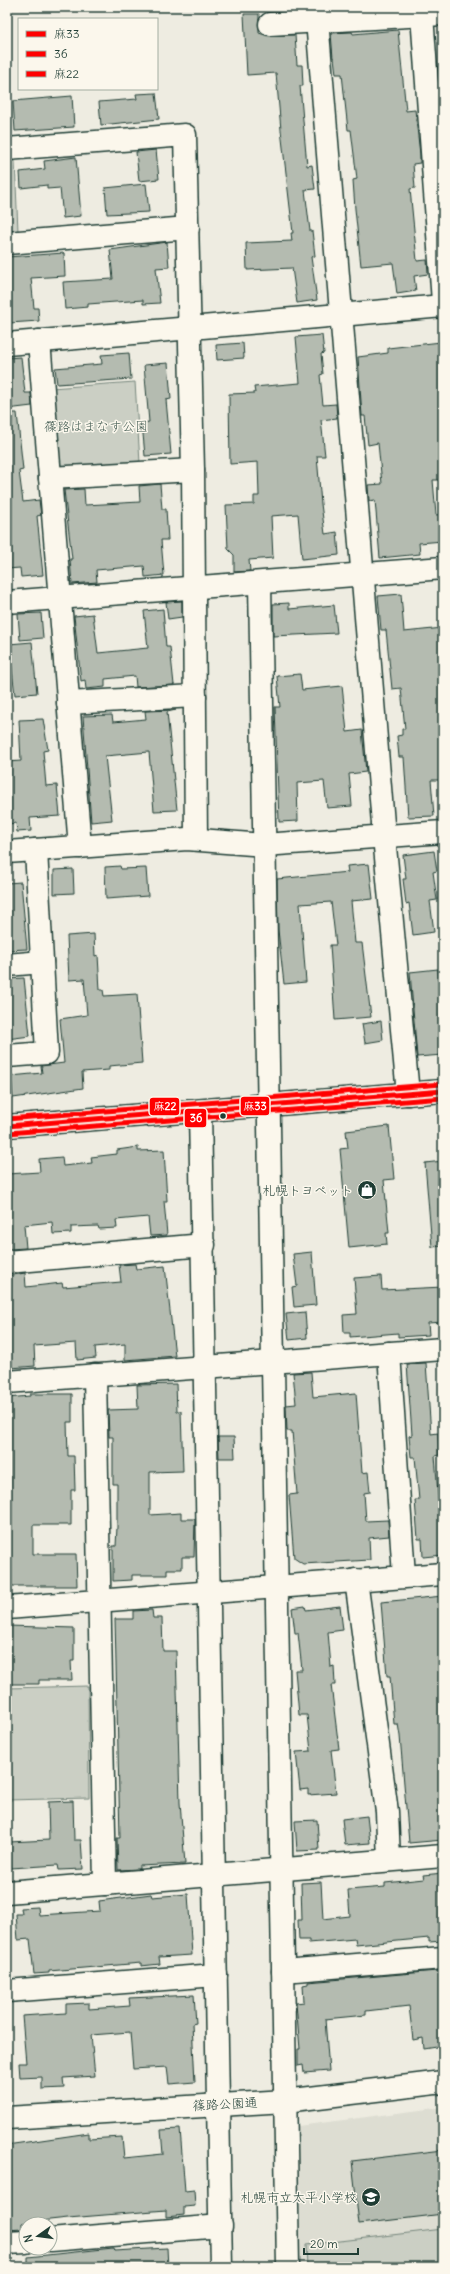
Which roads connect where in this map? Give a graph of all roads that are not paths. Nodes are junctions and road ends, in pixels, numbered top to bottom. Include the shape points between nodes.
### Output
1 (443, 14) edge
2 (422, 15) junction
3 (317, 20) junction
4 (270, 24) dead end
5 (7, 149) edge
6 (188, 228) junction
7 (7, 243) edge
8 (443, 302) edge
9 (443, 306) edge
10 (342, 315) junction
11 (189, 328) junction
12 (40, 341) junction
13 (7, 344) edge
14 (193, 470) junction
15 (50, 478) junction
16 (443, 568) edge
17 (362, 575) junction
18 (260, 583) junction
19 (194, 588) junction
20 (60, 598) junction
21 (7, 602) edge
22 (195, 696) junction
23 (68, 703) junction
24 (443, 832) edge
25 (384, 836) junction
26 (196, 839) junction
27 (264, 845) junction
28 (80, 847) junction
29 (36, 850) junction
30 (7, 852) edge
31 (42, 962) junction
32 (7, 964) edge
33 (7, 1056) edge
34 (443, 1091) edge
35 (408, 1094) junction
36 (269, 1106) junction
37 (200, 1111) junction
38 (7, 1126) edge
39 (204, 1245) junction
40 (7, 1262) edge
41 (443, 1349) edge
42 (390, 1353) junction
43 (272, 1362) junction
44 (206, 1367) junction
45 (95, 1375) junction
46 (7, 1382) edge
47 (443, 1574) edge
48 (404, 1576) junction
49 (356, 1580) junction
50 (276, 1586) junction
51 (208, 1591) junction
52 (99, 1600) junction
53 (7, 1608) edge
54 (443, 1856) edge
55 (389, 1860) junction
56 (282, 1869) junction
57 (213, 1875) junction
58 (106, 1884) junction
59 (7, 1892) edge
60 (443, 1958) edge
61 (283, 1970) junction
62 (216, 1975) junction
63 (7, 1991) edge
64 (443, 2082) edge
65 (285, 2101) junction
66 (219, 2104) junction
67 (7, 2118) edge
68 (221, 2226) junction
69 (58, 2239) edge
70 (18, 2242) edge
71 (7, 2243) edge
72 (221, 2267) edge
73 (288, 2267) edge

1 - 2 street
2 - 3 street
2 - 8 street
3 - 4 street
3 - 10 street
5 - 6 street via 186,135
6 - 7 street
6 - 11 street
9 - 10 street
10 - 11 street
10 - 17 street
11 - 12 street
11 - 14 street
12 - 13 street
12 - 15 street
14 - 15 street
14 - 19 street
15 - 20 street
16 - 17 street
17 - 18 street
17 - 25 street
18 - 19 street
18 - 27 street
19 - 20 street
19 - 22 street
20 - 21 street
20 - 23 street
22 - 23 street
22 - 26 street
23 - 28 street
24 - 25 street
25 - 27 street
25 - 35 street
26 - 27 street
26 - 28 street
27 - 36 street
28 - 29 street
29 - 30 street
29 - 31 street
31 - 32 street
31 - 33 street via 47,1053
34 - 35 street
35 - 36 street
36 - 37 street
36 - 43 street
37 - 38 street
37 - 39 street
39 - 40 street
39 - 44 street
41 - 42 street
42 - 43 street
42 - 48 street
43 - 44 street
43 - 50 street
44 - 45 street
44 - 51 street
45 - 46 street
45 - 52 street
47 - 48 street
48 - 49 street
49 - 50 street
49 - 55 street via 387,1812
50 - 51 street
50 - 56 street
51 - 52 street
51 - 57 street
52 - 53 street
52 - 58 street
54 - 55 street
55 - 56 street
56 - 57 street
56 - 61 street
57 - 58 street
57 - 62 street
58 - 59 street
60 - 61 street
61 - 65 street
62 - 63 street
62 - 66 street
64 - 65 street, 篠路公園通
65 - 66 street, 篠路公園通
65 - 73 street
66 - 67 street, 篠路公園通
66 - 68 street
68 - 69 street
68 - 72 street
70 - 71 street

